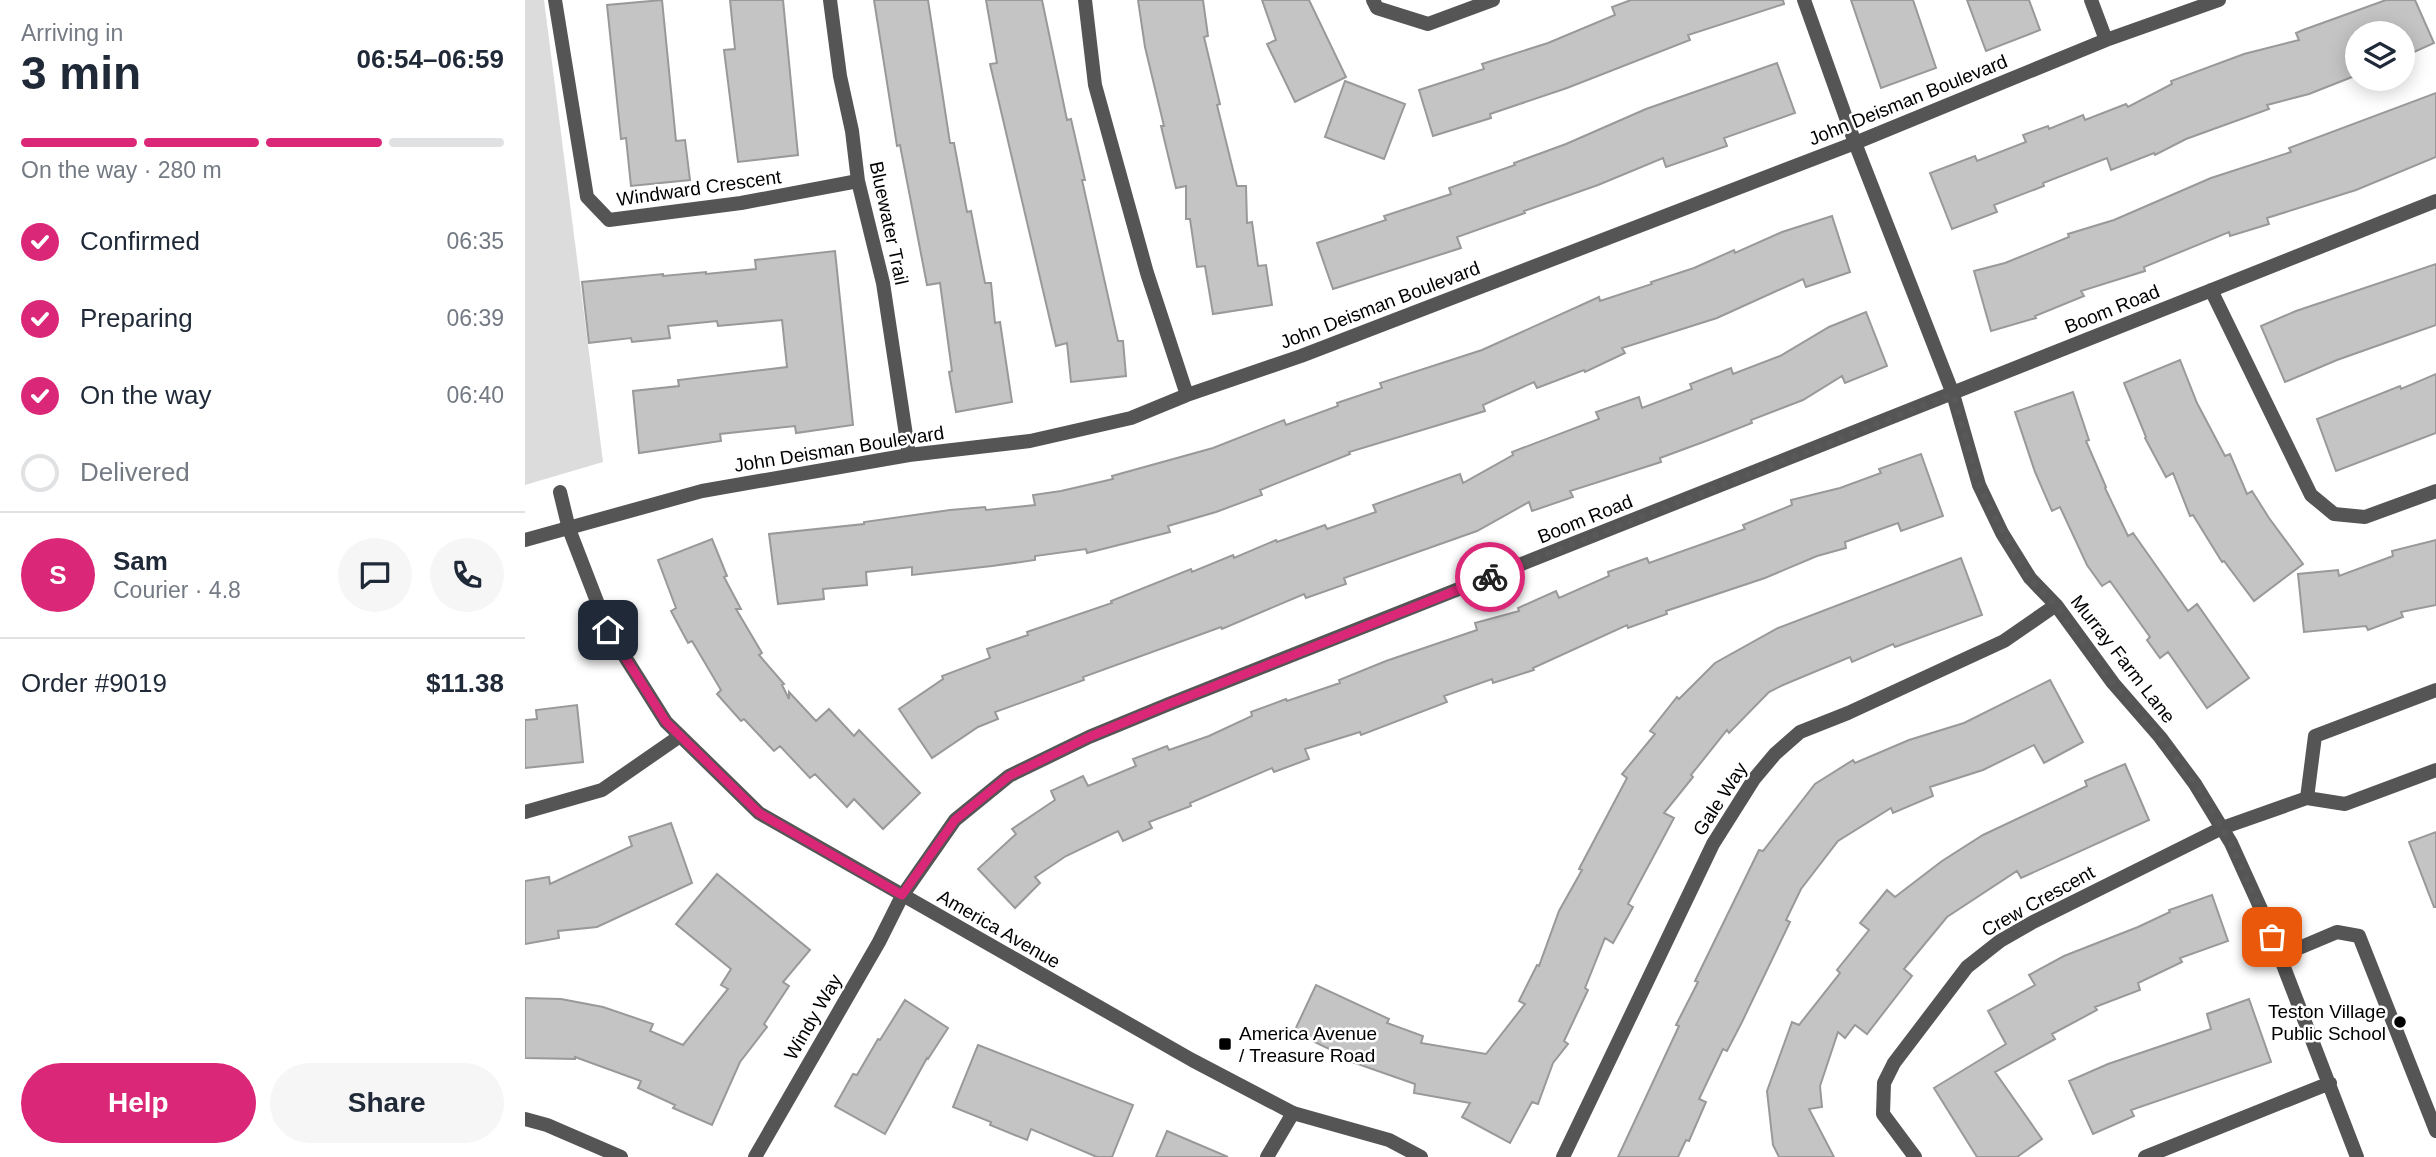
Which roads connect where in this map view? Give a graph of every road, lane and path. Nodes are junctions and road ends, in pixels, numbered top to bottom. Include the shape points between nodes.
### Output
1 (555, 0) edge
2 (830, 0) edge
3 (1085, 0) edge
4 (1373, 0) edge
5 (1493, 0) edge
6 (1804, 0) edge
7 (2091, 0) edge
8 (2219, 0) edge
9 (2106, 40) junction
10 (1855, 143) junction
11 (858, 181) junction
12 (2436, 201) edge
13 (2211, 290) junction
14 (1953, 394) junction
15 (1187, 395) junction
16 (909, 455) junction
17 (2436, 491) edge
18 (560, 492) dead end
19 (569, 529) junction
20 (525, 540) edge
21 (2056, 605) junction
22 (2436, 690) edge
23 (680, 736) junction
24 (2436, 770) edge
25 (2307, 798) junction
26 (525, 812) edge
27 (2222, 828) junction
28 (902, 895) junction
29 (2280, 956) junction
30 (2330, 1083) junction
31 (1293, 1114) junction
32 (525, 1119) edge
33 (2436, 1131) edge
34 (621, 1157) edge
35 (755, 1157) edge
36 (1267, 1157) edge
37 (1421, 1157) edge
38 (1563, 1157) edge
39 (1915, 1157) edge
40 (2145, 1157) edge
41 (2357, 1157) edge

1 - 11 street, Windward Crescent via 587,197 609,220 741,203
2 - 11 street, Bluewater Trail
3 - 15 street via 1095,85 1147,273
4 - 5 street via 1377,8 1429,24
6 - 10 street, Murray Farm Lane
7 - 9 street
8 - 9 street, John Deisman Boulevard
9 - 10 street, John Deisman Boulevard
10 - 14 street, Murray Farm Lane
10 - 15 street, John Deisman Boulevard via 1301,356
11 - 16 street, Bluewater Trail via 883,283
12 - 13 street, Boom Road
13 - 14 street, Boom Road
13 - 17 street via 2311,495 2334,514 2365,517
14 - 21 street, Murray Farm Lane via 1979,485 2029,578
14 - 28 street, Boom Road via 1169,704 1047,757 1009,776 955,820
15 - 16 street, John Deisman Boulevard via 1131,418 1030,441
16 - 19 street, John Deisman Boulevard via 702,491
18 - 19 street, America Avenue
19 - 20 street, John Deisman Boulevard
19 - 23 street, America Avenue via 608,630 666,722
21 - 27 street, Murray Farm Lane via 2167,746
21 - 38 street, Gale Way via 2004,641 1800,732 1775,754 1753,779 1713,844
22 - 25 street via 2315,736
23 - 26 street via 603,790
23 - 28 street, America Avenue via 759,813
24 - 25 street via 2345,804
25 - 27 street, Crew Crescent
27 - 29 street, Murray Farm Lane
27 - 39 street, Crew Crescent via 2033,922 1967,967 1894,1063 1884,1083 1883,1114
28 - 31 street, America Avenue
28 - 35 street, Windy Way
29 - 30 street, Murray Farm Lane
29 - 33 street via 2337,932 2359,936
30 - 40 street
30 - 41 street, Murray Farm Lane
31 - 36 street
31 - 37 street, America Avenue via 1389,1140
32 - 34 street

